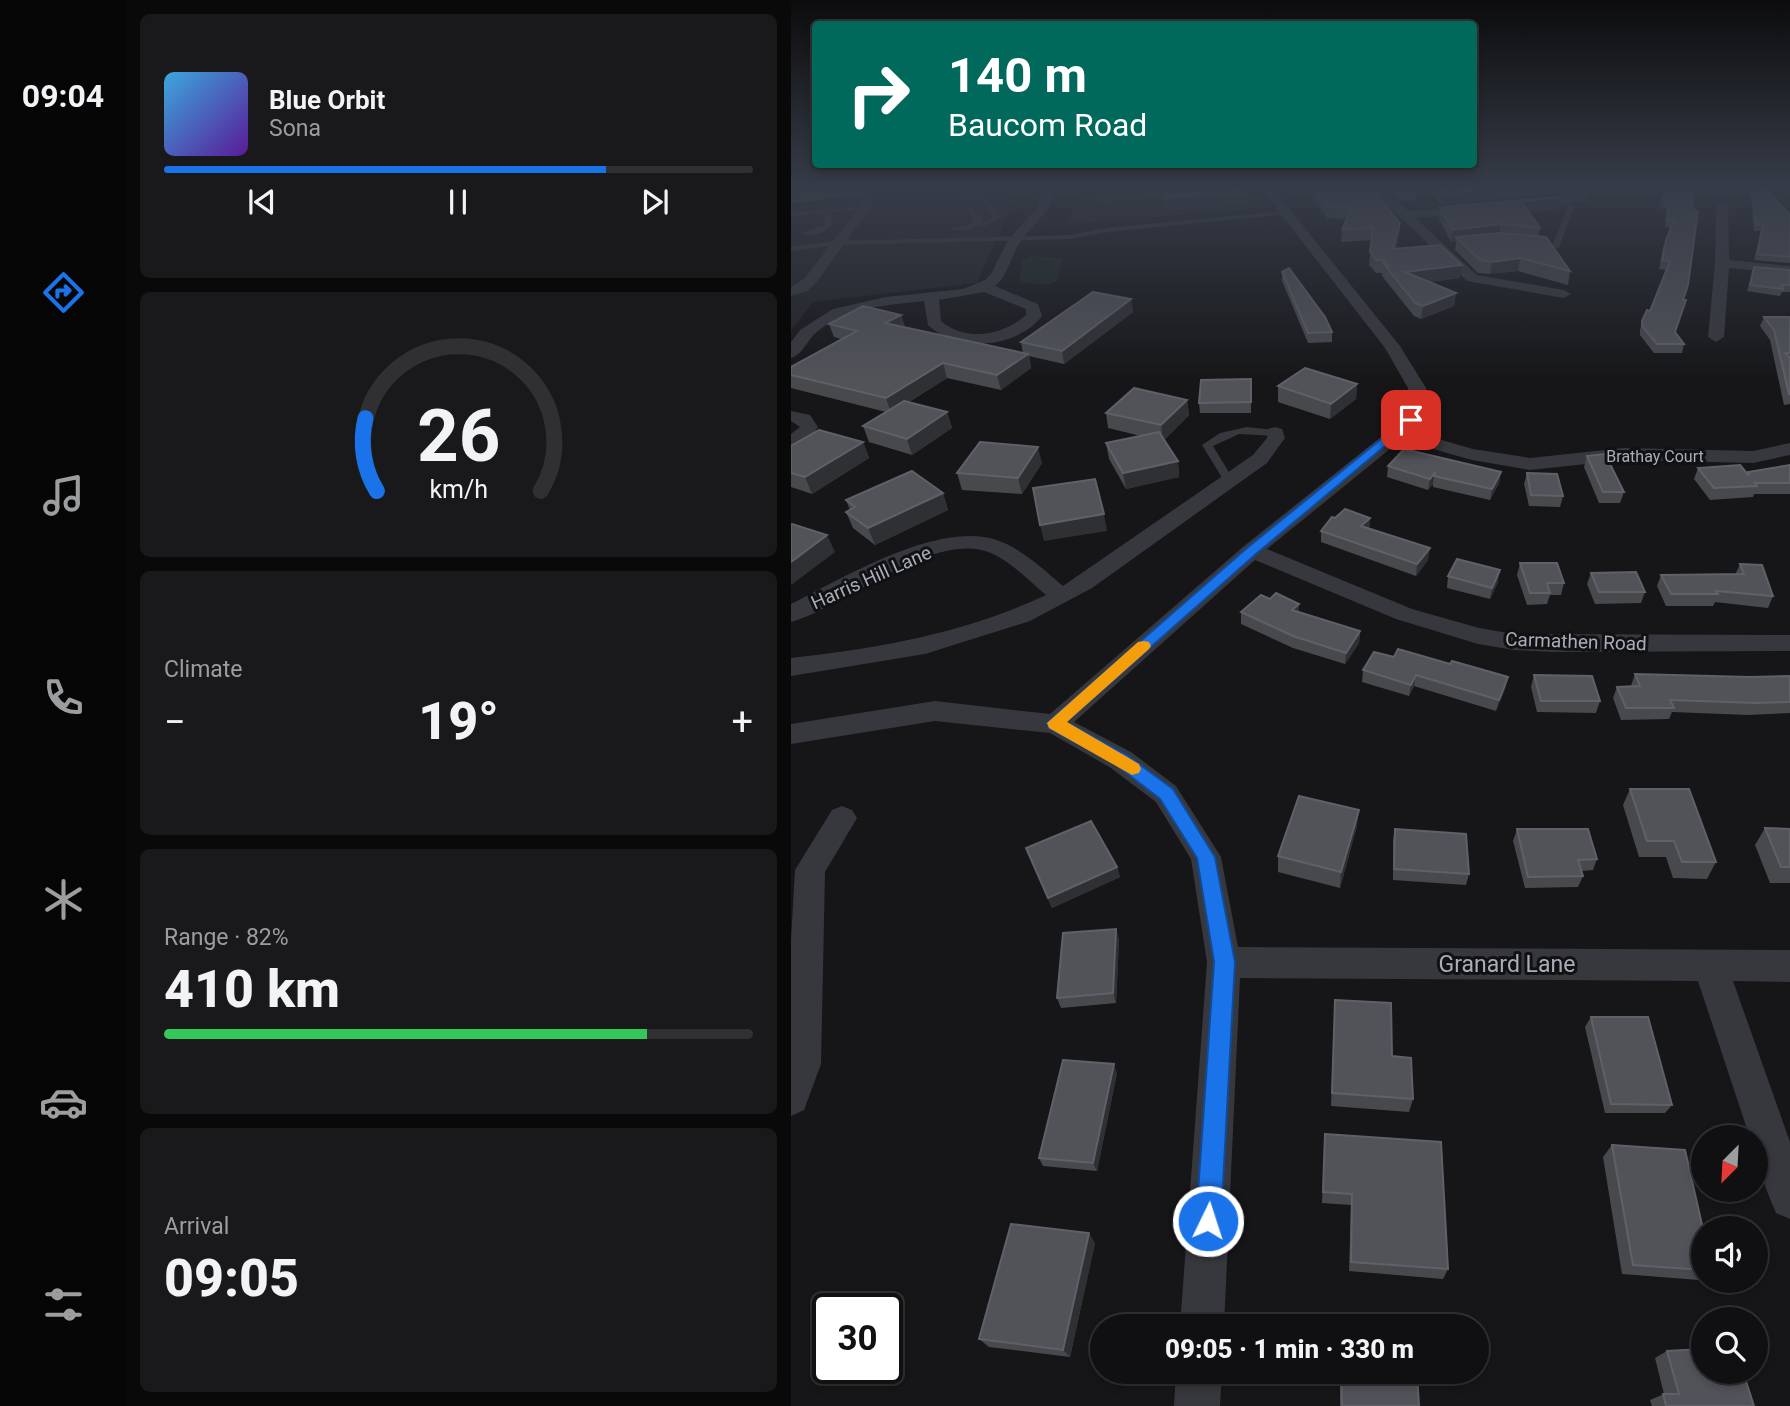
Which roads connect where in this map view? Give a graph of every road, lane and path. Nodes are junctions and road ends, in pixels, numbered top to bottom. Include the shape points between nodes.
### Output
1 (831, 252) edge
2 (1006, 252) edge
3 (1317, 252) edge
4 (1450, 252) edge
5 (1722, 252) edge
6 (1722, 263) junction
7 (1790, 270) edge
8 (984, 287) junction
9 (791, 292) edge
10 (1564, 294) dead end
11 (931, 296) junction
12 (1716, 337) dead end
13 (791, 353) edge
14 (791, 416) edge
15 (1275, 433) joint
16 (1398, 433) junction
17 (791, 442) edge
18 (1790, 449) edge
19 (1228, 479) junction
20 (1252, 551) junction
21 (1062, 596) junction
22 (791, 614) edge
23 (1790, 643) edge
24 (791, 667) edge
25 (935, 711) junction
26 (1055, 723) junction
27 (791, 734) edge
28 (791, 749) edge
29 (842, 818) dead end
30 (1224, 962) junction
31 (1710, 965) junction
32 (1790, 966) edge
33 (791, 1097) edge
34 (1790, 1199) edge
35 (1203, 1314) edge
36 (1198, 1384) edge
37 (1197, 1406) edge

1 - 9 street via 806,286
2 - 8 street via 995,279
3 - 16 street via 1414,381 1417,411
4 - 10 street via 1472,278
5 - 6 street
6 - 7 street
6 - 12 street
8 - 11 street
8 - 11 street via 1026,302 1033,307 1034,316 1004,334 957,337 933,322
11 - 13 street via 842,312 809,330
14 - 17 street via 804,419 809,427
15 - 19 street via 1271,448
15 - 19 lane via 1251,429 1226,432 1207,445
16 - 18 street, Brathay Court via 1481,457 1521,463 1623,454 1736,456
16 - 20 street
19 - 21 street
20 - 23 street, Carmathen Road via 1404,614 1478,636 1555,644
20 - 26 street
21 - 22 street, Harris Hill Lane via 989,544 963,542 921,553
21 - 24 street via 953,640 872,658
25 - 26 street
25 - 27 street
25 - 28 street
26 - 30 street via 1121,760 1167,794 1206,857
29 - 33 street via 810,870 803,1063
30 - 31 street, Granard Lane
30 - 35 street
31 - 32 street, Granard Lane
31 - 34 street
36 - 37 street

